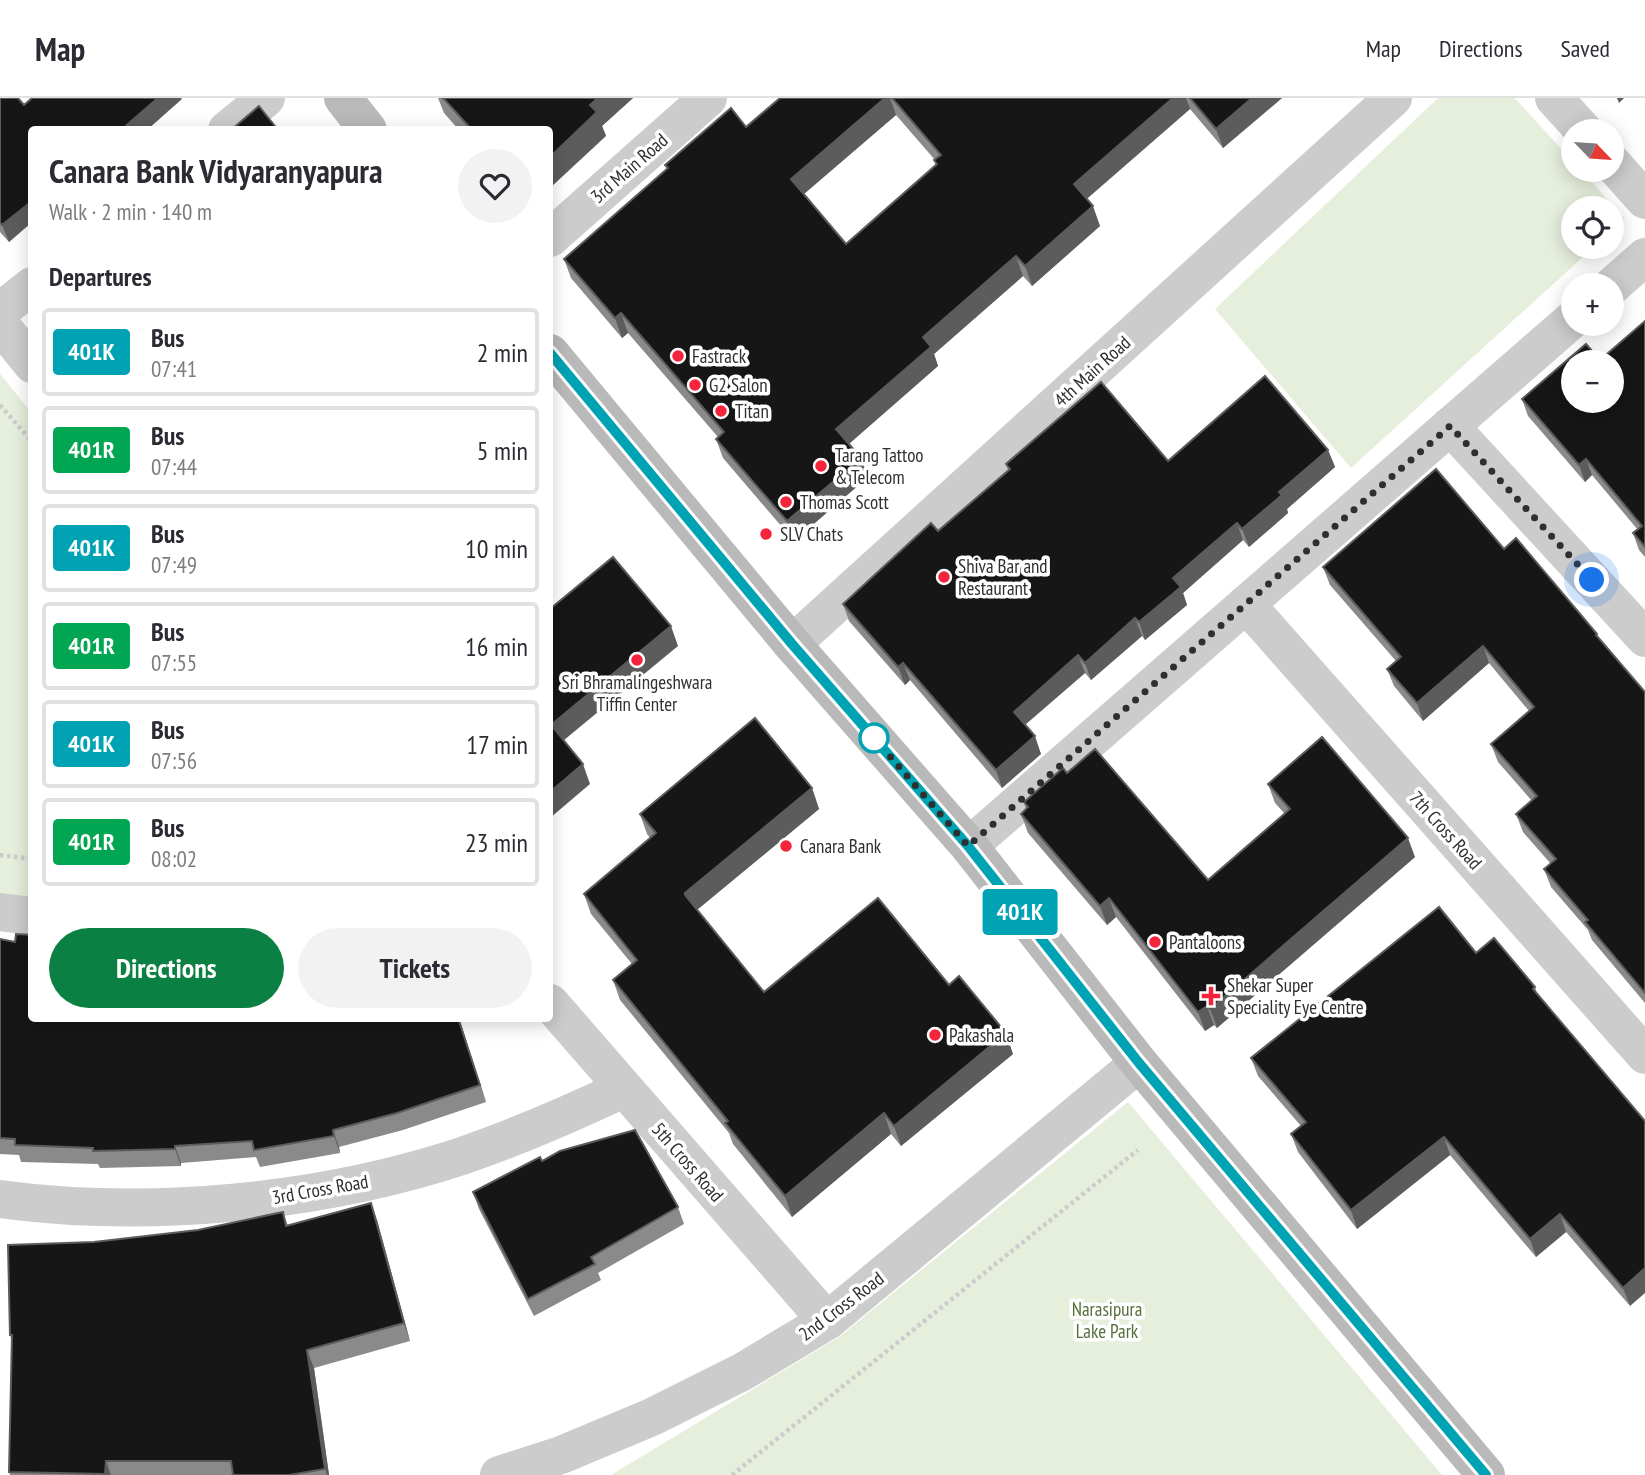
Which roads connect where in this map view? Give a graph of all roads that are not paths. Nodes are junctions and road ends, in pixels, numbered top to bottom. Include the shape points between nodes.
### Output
1 (266, 98) edge
2 (343, 98) edge
3 (708, 98) edge
4 (1393, 98) edge
5 (1554, 98) edge
6 (1573, 119) edge
7 (232, 126) edge
8 (365, 126) edge
9 (1624, 176) edge
10 (1645, 200) edge
11 (553, 235) edge
12 (1645, 257) edge
13 (1624, 275) edge
14 (28, 289) edge
15 (0, 311) edge
16 (0, 324) edge
17 (1561, 329) edge
18 (553, 357) edge
19 (28, 359) edge
20 (1450, 426) junction
21 (1246, 604) junction
22 (1645, 638) edge
23 (792, 644) junction
24 (968, 846) junction
25 (0, 912) edge
26 (28, 916) edge
27 (553, 1006) edge
28 (1645, 1055) edge
29 (1139, 1063) junction
30 (624, 1089) junction
31 (0, 1199) edge
32 (827, 1321) junction
33 (499, 1475) edge
34 (1486, 1475) edge

1 - 7 street
2 - 8 main road
3 - 11 street, 3rd Main Road
4 - 23 street, 4th Main Road
5 - 6 street
9 - 10 street
12 - 13 street
14 - 15 street
16 - 19 street
17 - 20 street
18 - 23 main road
20 - 21 street
20 - 22 street
21 - 24 street
21 - 28 street, 7th Cross Road
23 - 24 main road
24 - 29 main road
25 - 26 street
27 - 30 street, 5th Cross Road
29 - 32 street, 2nd Cross Road
29 - 34 main road
30 - 31 street, 3rd Cross Road via 543,1126 460,1156 376,1180 289,1196 114,1208
30 - 32 street, 5th Cross Road
32 - 33 street, 2nd Cross Road via 742,1372 652,1417

